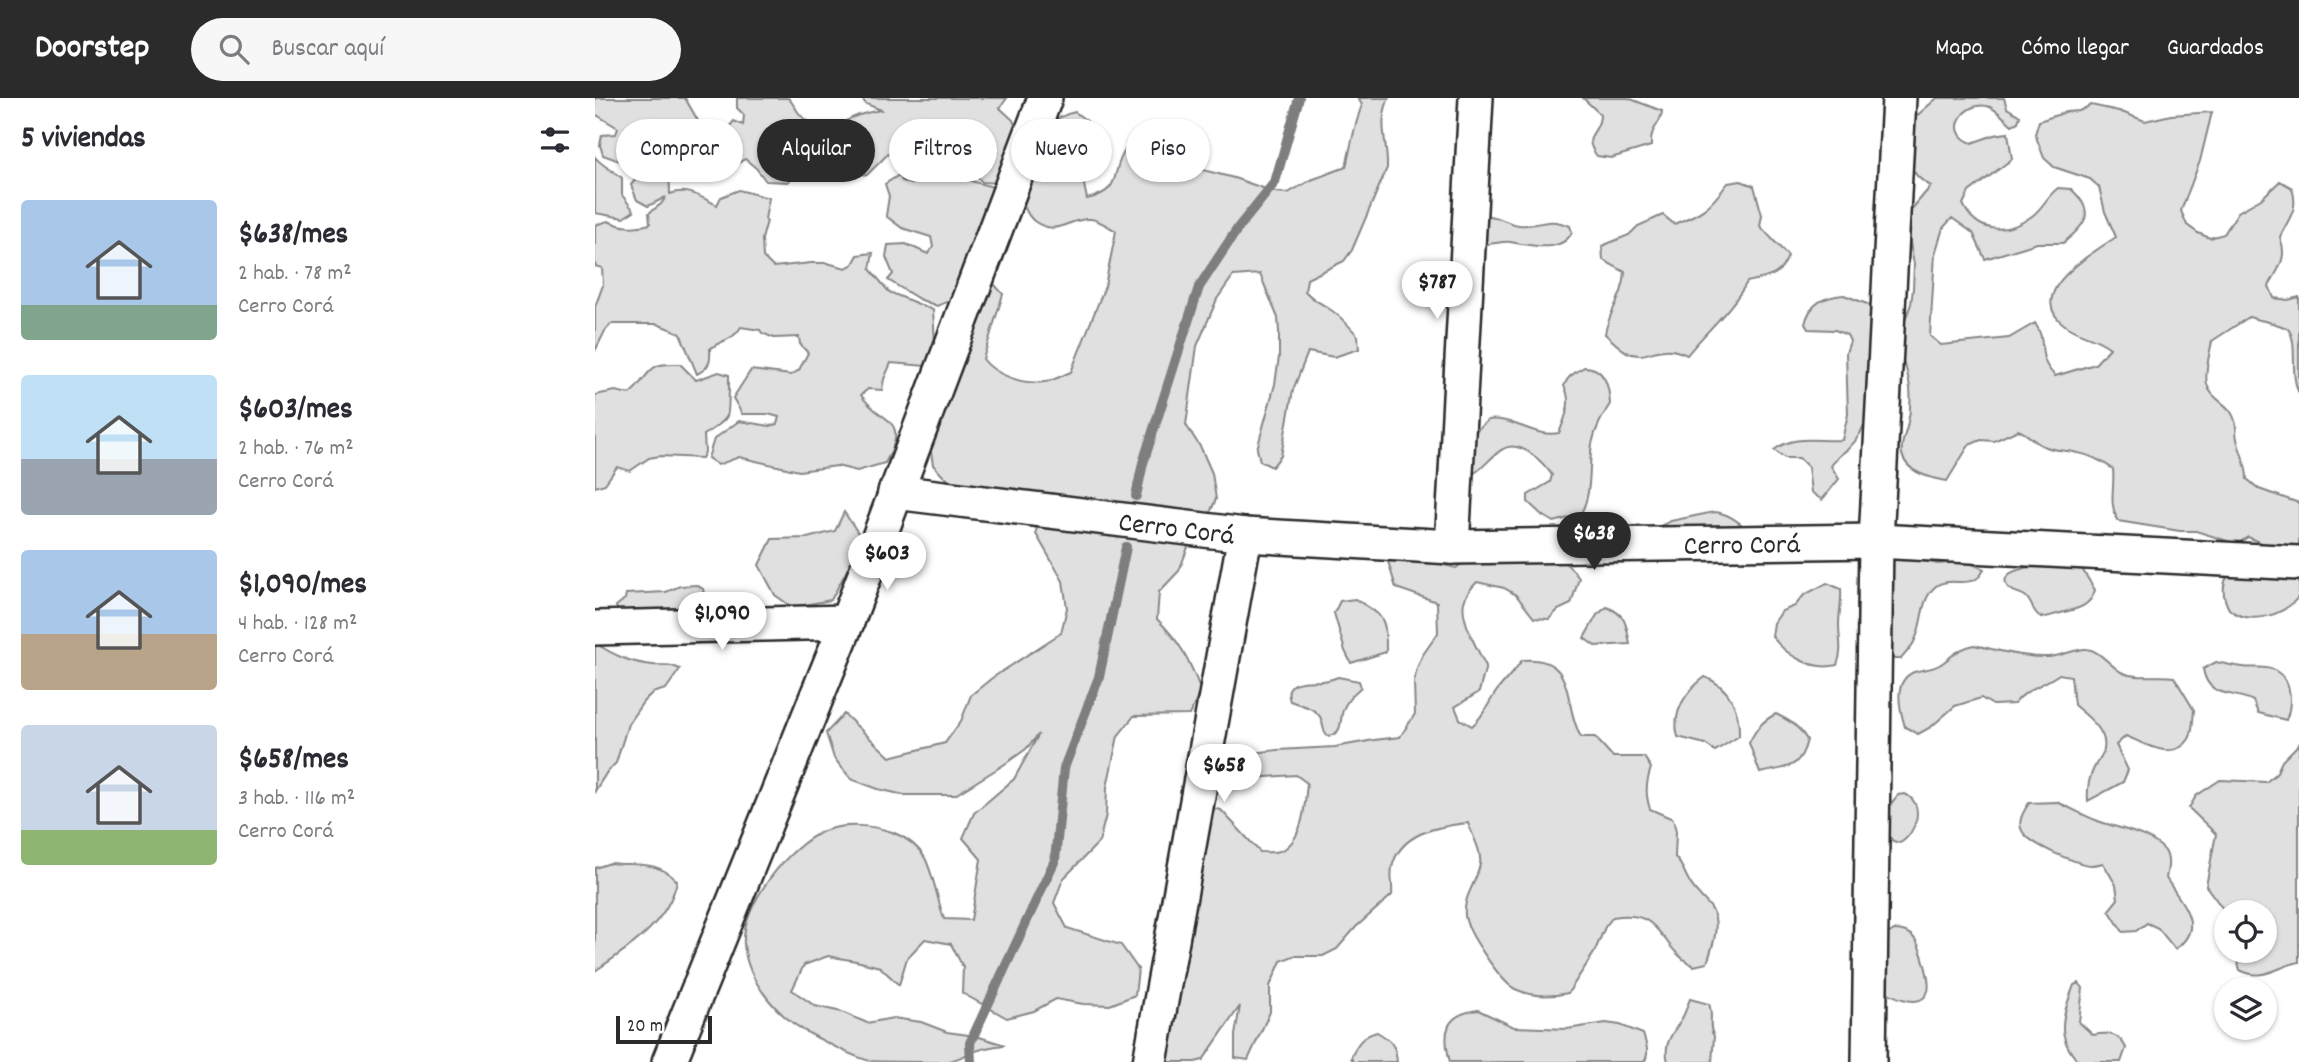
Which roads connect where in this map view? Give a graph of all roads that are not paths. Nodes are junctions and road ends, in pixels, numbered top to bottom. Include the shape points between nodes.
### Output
1 (1045, 98) edge
2 (1476, 98) edge
3 (1899, 98) edge
4 (895, 492) junction
5 (1245, 536) junction
6 (1876, 541) junction
7 (1452, 547) junction
8 (2299, 563) edge
9 (847, 622) junction
10 (595, 628) edge
11 (669, 1062) edge
12 (1150, 1062) edge
13 (1869, 1062) edge

1 - 4 street
2 - 7 street
3 - 6 street
4 - 5 street, Cerro Corá
4 - 9 street
5 - 7 street, Cerro Corá
5 - 12 street
6 - 7 street, Cerro Corá
6 - 8 street, Cerro Corá
6 - 13 street
9 - 10 street
9 - 11 street

